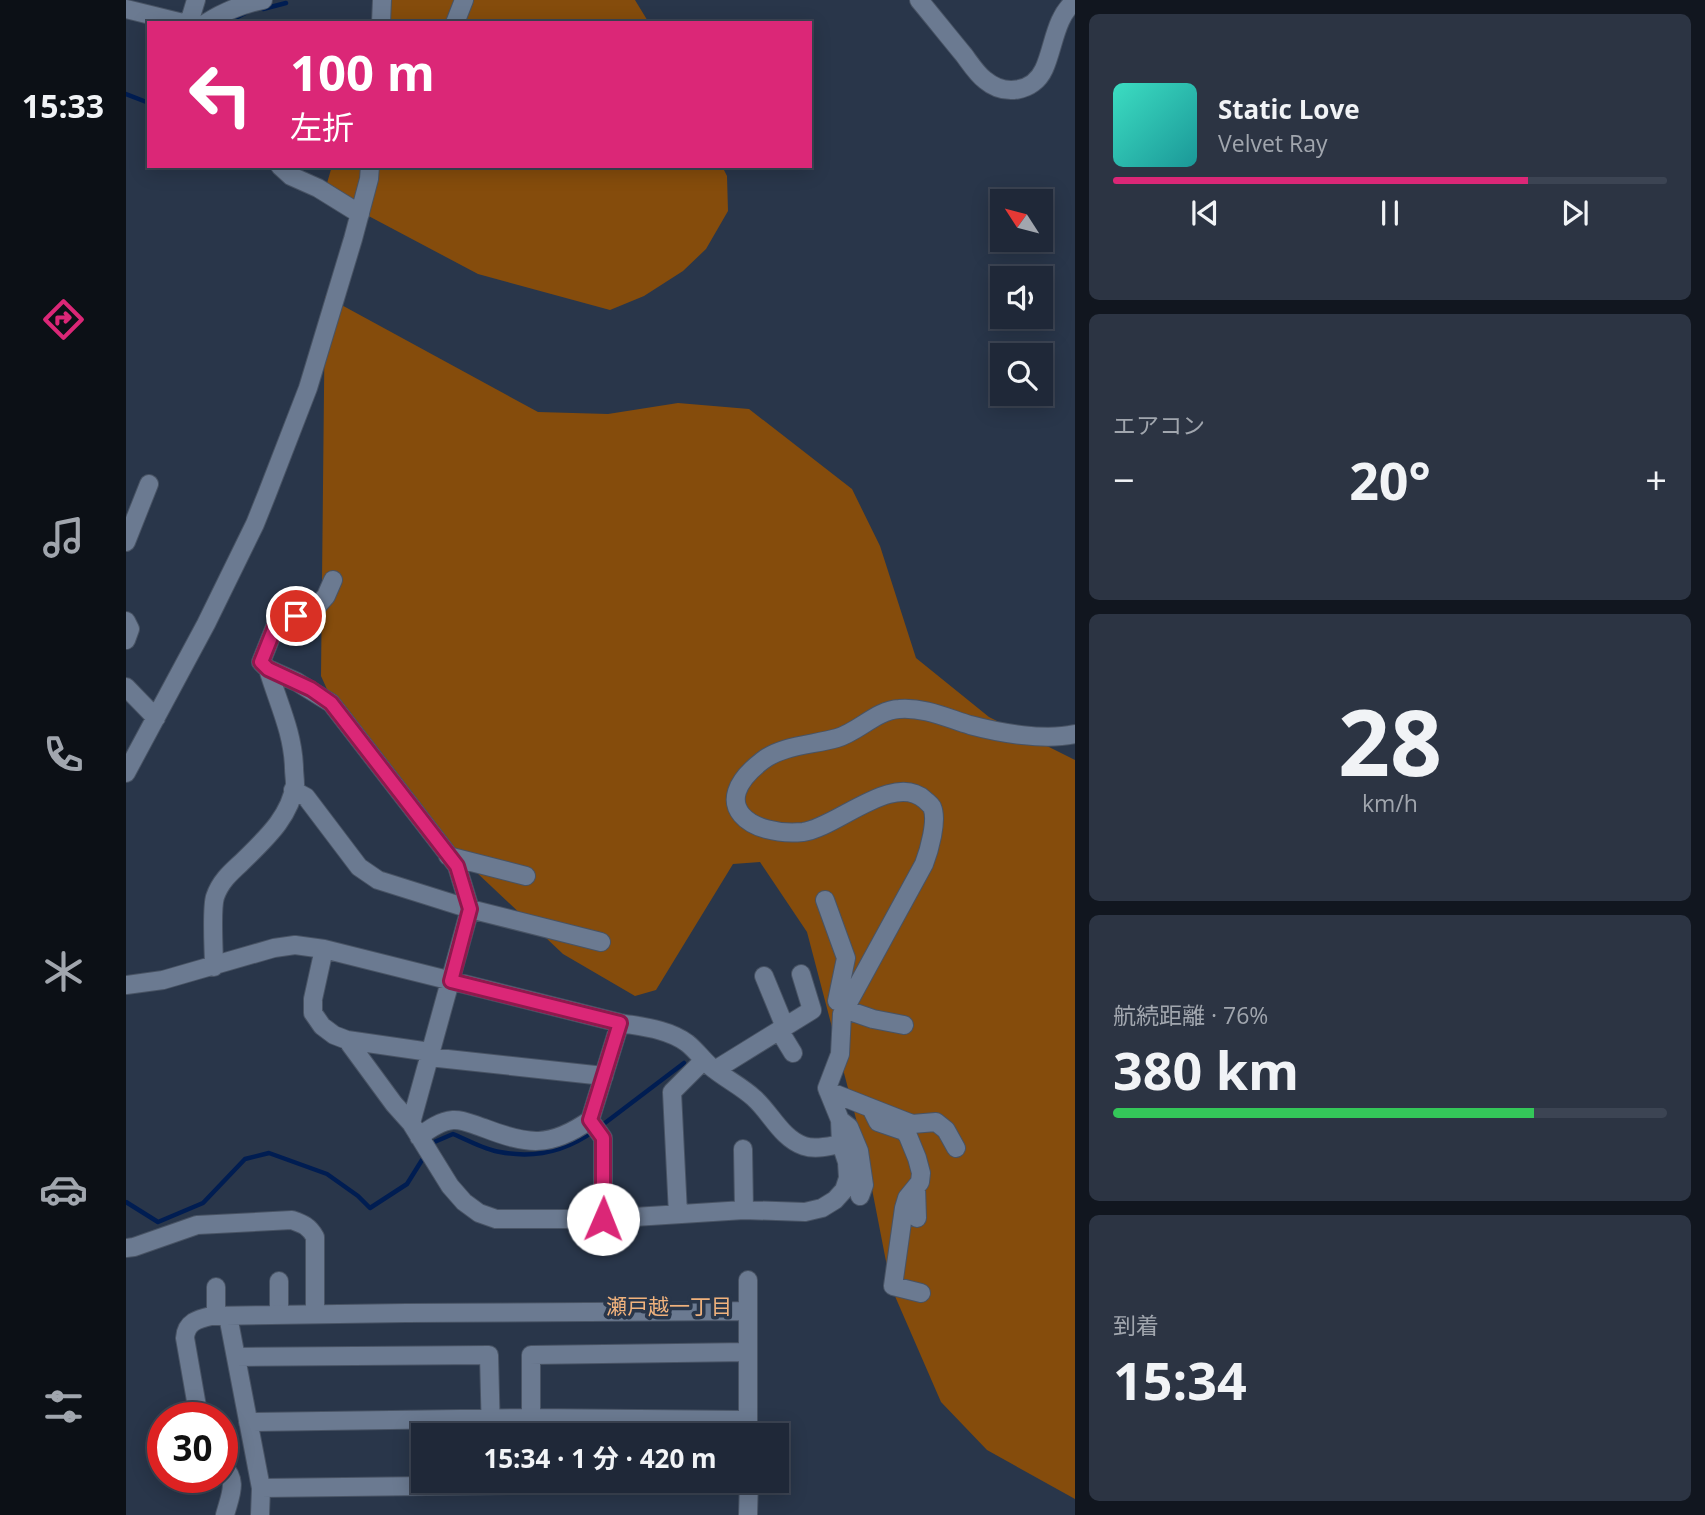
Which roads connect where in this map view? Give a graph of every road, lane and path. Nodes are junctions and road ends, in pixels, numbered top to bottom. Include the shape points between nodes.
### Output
1 (196, 0) edge
2 (263, 0) edge
3 (382, 0) edge
4 (464, 0) edge
5 (919, 0) edge
6 (1073, 1) edge
7 (126, 9) edge
8 (175, 21) edge
9 (190, 21) edge
10 (210, 21) edge
11 (381, 21) edge
12 (456, 21) edge
13 (282, 168) edge
14 (372, 170) edge
15 (360, 214) junction
16 (149, 484) dead end
17 (126, 542) edge
18 (333, 580) dead end
19 (126, 621) edge
20 (126, 640) edge
21 (268, 669) junction
22 (126, 687) edge
23 (156, 718) junction
24 (1075, 734) edge
25 (126, 773) edge
26 (293, 790) junction
27 (448, 856) junction
28 (526, 876) dead end
29 (825, 900) dead end
30 (470, 909) junction
31 (874, 934) dead end
32 (601, 942) dead end
33 (324, 949) junction
34 (214, 967) junction
35 (802, 974) dead end
36 (764, 976) dead end
37 (451, 981) junction
38 (126, 985) edge
39 (841, 1008) junction
40 (620, 1023) junction
41 (905, 1025) dead end
42 (782, 1028) junction
43 (346, 1040) junction
44 (793, 1053) dead end
45 (429, 1054) junction
46 (709, 1065) junction
47 (604, 1076) junction
48 (828, 1091) junction
49 (871, 1108) junction
50 (840, 1120) junction
51 (594, 1126) junction
52 (415, 1130) junction
53 (842, 1144) junction
54 (956, 1148) dead end
55 (743, 1149) dead end
56 (916, 1186) junction
57 (860, 1196) dead end
58 (744, 1210) junction
59 (678, 1214) junction
60 (917, 1218) dead end
61 (603, 1219) junction
62 (126, 1248) edge
63 (748, 1280) dead end
64 (279, 1281) dead end
65 (216, 1287) dead end
66 (920, 1293) dead end
67 (748, 1311) junction
68 (315, 1314) junction
69 (279, 1315) junction
70 (222, 1316) junction
71 (748, 1352) junction
72 (236, 1357) junction
73 (196, 1402) edge
74 (531, 1418) junction
75 (248, 1422) junction
76 (491, 1423) edge
77 (509, 1423) edge
78 (652, 1423) edge
79 (748, 1423) edge
80 (411, 1425) edge
81 (411, 1485) edge
82 (261, 1489) junction
83 (230, 1493) edge
84 (749, 1493) edge
85 (225, 1515) edge
86 (260, 1515) edge
87 (748, 1515) edge

1 - 9 street
2 - 10 street
3 - 11 street
4 - 12 street
5 - 6 street via 985,80 1003,90 1020,90 1044,71 1058,27
7 - 8 street
13 - 15 street
14 - 15 street
15 - 23 street via 308,388 255,524
16 - 17 street
18 - 21 street via 318,605 275,627 261,662
19 - 20 street via 130,629
21 - 26 street via 294,749
21 - 27 street via 331,703
22 - 23 street
23 - 25 street
24 - 39 street via 1026,736 934,712 899,708 840,737 782,751 747,774 736,790 736,807 749,821 775,832 822,827 891,793 908,791 932,808 934,826 924,864
26 - 30 street via 306,797 359,867 378,880
26 - 34 street via 272,834 219,888 214,900
27 - 28 street
27 - 30 street via 457,866
29 - 39 street via 846,958
30 - 32 street
30 - 37 street
31 - 39 street via 857,963
33 - 34 street via 274,948
33 - 37 street
33 - 43 street via 313,1013 322,1026
34 - 38 street
35 - 42 street via 812,1010
36 - 42 street
37 - 40 street
37 - 45 street
39 - 41 street
39 - 48 street via 840,1054
40 - 46 street via 665,1031 687,1043
40 - 47 street
42 - 44 street
42 - 46 street
43 - 45 street
43 - 52 street
45 - 47 street
45 - 52 street
46 - 53 street via 752,1095 788,1137 804,1146
46 - 59 street via 672,1092
47 - 51 street
48 - 49 street
48 - 50 street
49 - 54 street via 912,1124 936,1122
49 - 56 street via 878,1122 908,1136 921,1172
50 - 53 street
50 - 57 street via 849,1127 859,1151 864,1185
51 - 52 street via 535,1142 516,1140 465,1120
51 - 61 street via 604,1160
52 - 61 street via 450,1186 479,1213 496,1219
53 - 58 street via 848,1178 835,1200 805,1212
55 - 58 street
56 - 60 street
56 - 66 street via 904,1208 893,1286
58 - 59 street
59 - 61 street
62 - 68 street via 197,1225 292,1220 310,1228 314,1237
63 - 67 street
64 - 69 street
65 - 70 street
67 - 68 street
67 - 71 street
68 - 69 street
69 - 70 street
70 - 72 street
70 - 73 street via 196,1320 186,1331
71 - 74 street via 531,1355
71 - 79 street
72 - 75 street
72 - 76 street via 489,1355
74 - 77 street
74 - 78 street
75 - 80 street
75 - 82 street
81 - 82 street
82 - 86 street
83 - 85 street
84 - 87 street

